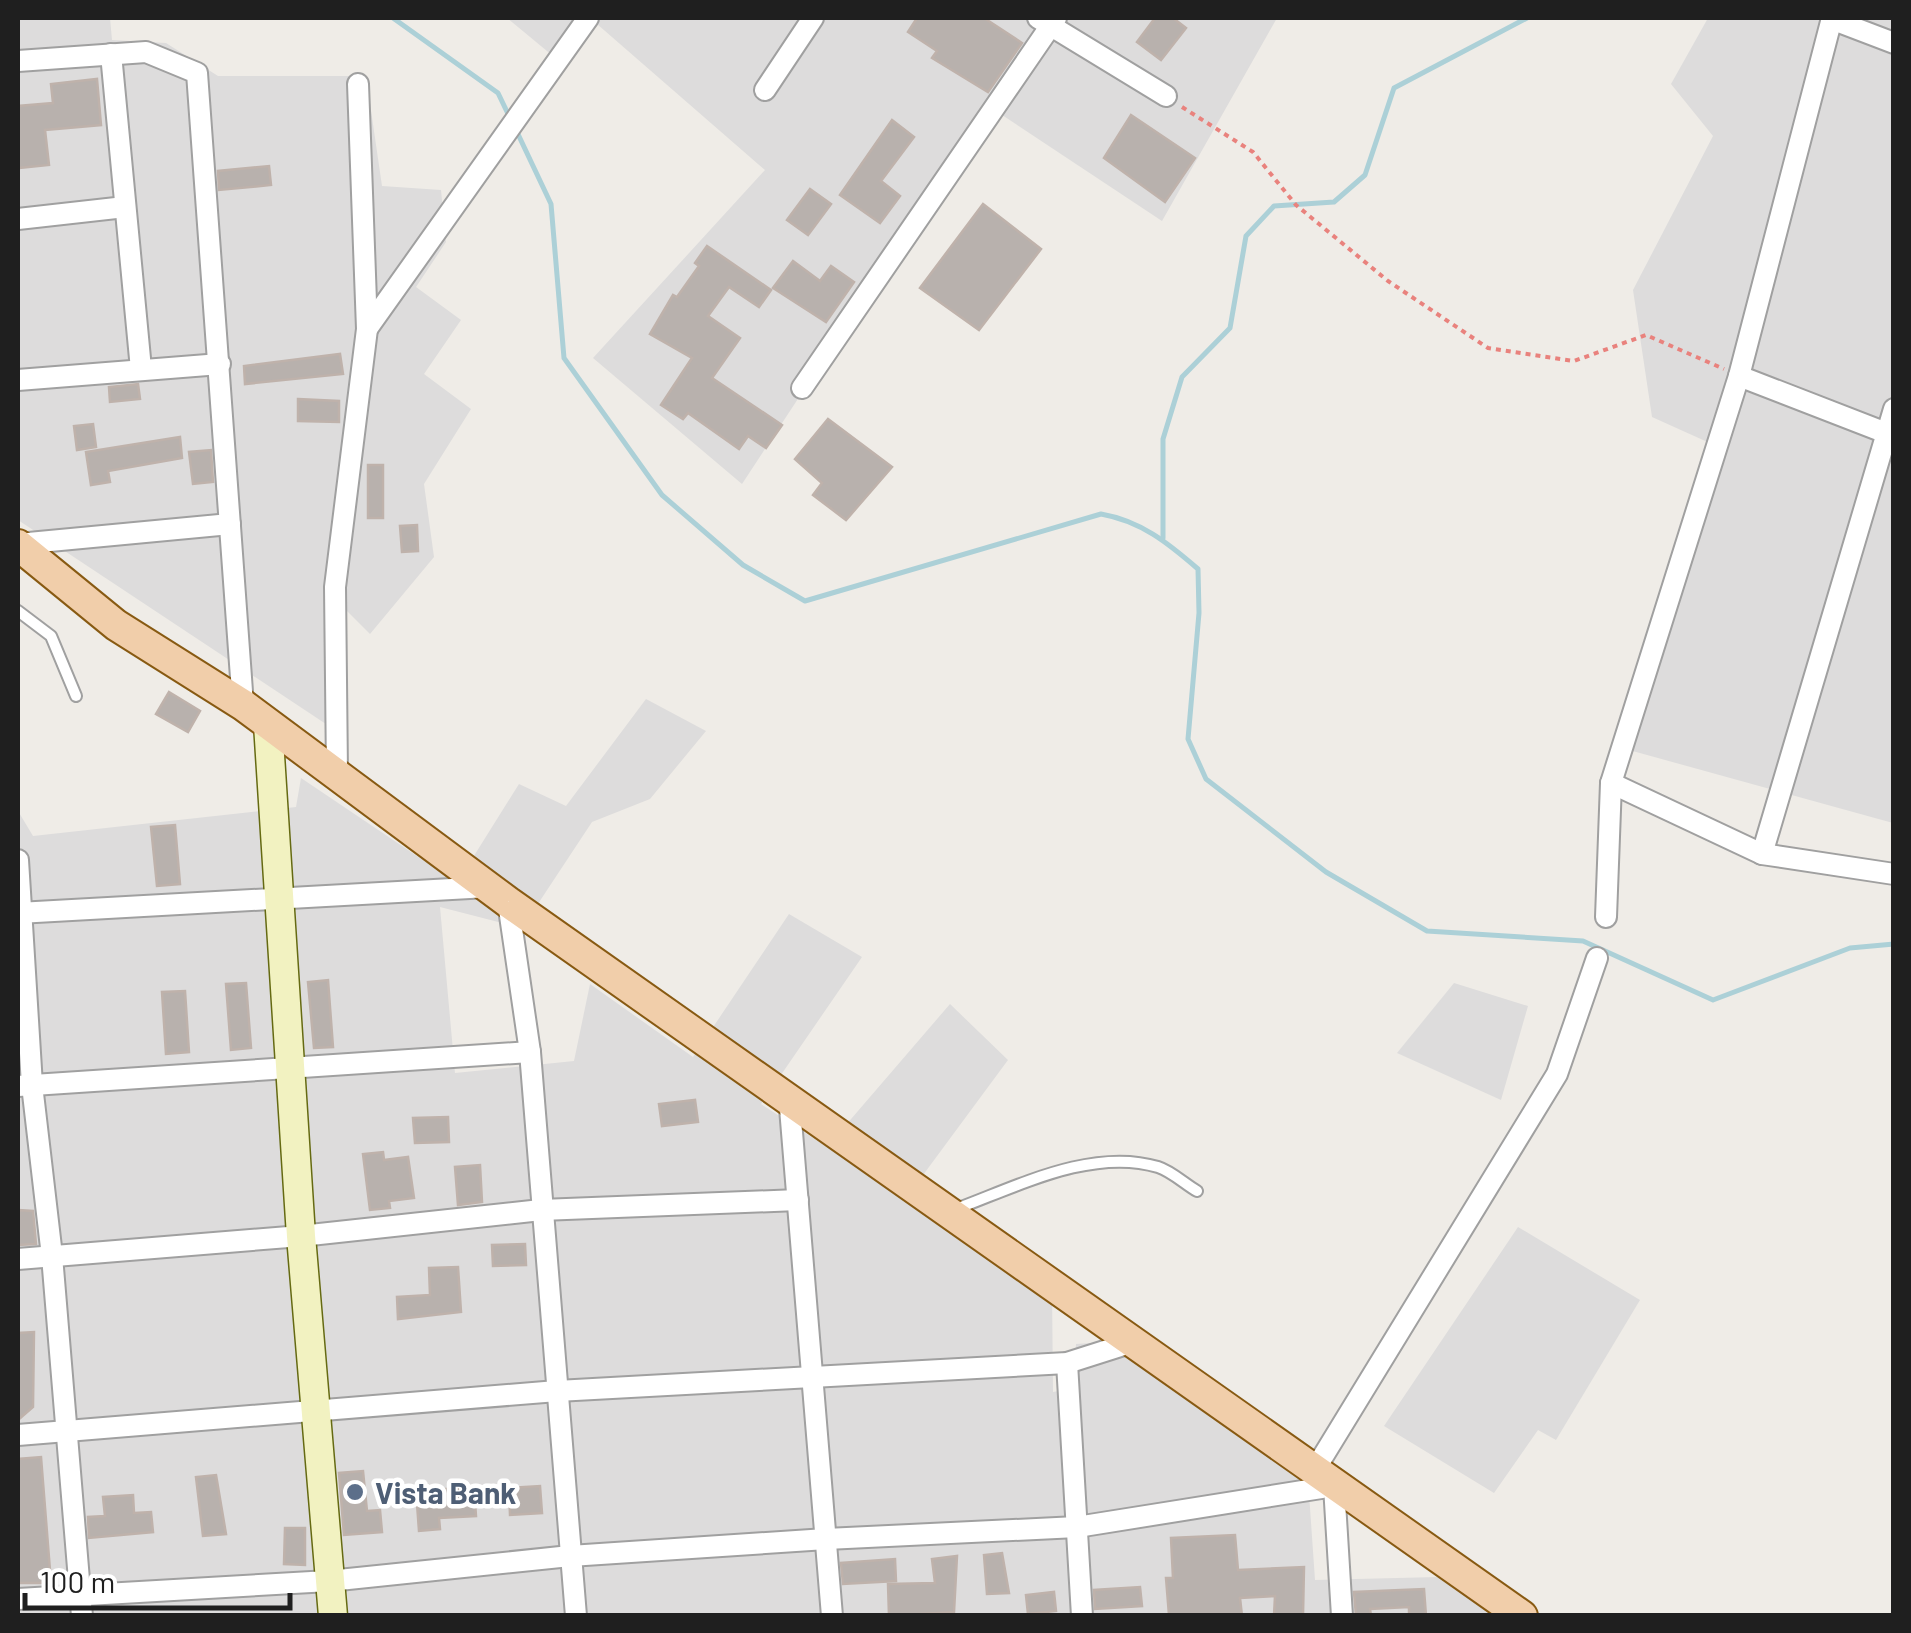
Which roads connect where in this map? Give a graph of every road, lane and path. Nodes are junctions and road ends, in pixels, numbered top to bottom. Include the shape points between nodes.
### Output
1 (588, 18) edge
2 (813, 18) edge
3 (1832, 18) edge
4 (1048, 20) edge
5 (1894, 43) edge
6 (110, 54) junction
7 (18, 61) edge
8 (358, 84) dead end
9 (764, 90) dead end
10 (1166, 96) joint
11 (125, 206) junction
12 (18, 219) edge
13 (367, 329) junction
14 (220, 364) junction
15 (141, 369) junction
16 (1740, 376) junction
17 (18, 380) edge
18 (802, 388) dead end
19 (1894, 409) edge
20 (1890, 435) edge
21 (230, 524) junction
22 (18, 544) edge
23 (18, 612) edge
24 (76, 696) dead end
25 (256, 714) junction
26 (337, 772) junction
27 (1612, 783) junction
28 (1762, 854) junction
29 (18, 860) edge
30 (1894, 874) edge
31 (498, 894) junction
32 (280, 898) junction
33 (20, 912) edge
34 (1606, 917) dead end
35 (1597, 958) dead end
36 (530, 1052) junction
37 (290, 1065) junction
38 (25, 1086) edge
39 (789, 1096) junction
40 (1197, 1192) dead end
41 (798, 1200) junction
42 (541, 1210) junction
43 (950, 1211) junction
44 (302, 1236) junction
45 (52, 1256) junction
46 (18, 1258) edge
47 (1134, 1342) junction
48 (1067, 1363) junction
49 (812, 1377) junction
50 (557, 1391) junction
51 (316, 1411) junction
52 (67, 1431) junction
53 (18, 1435) edge
54 (1324, 1478) junction
55 (1076, 1527) junction
56 (826, 1539) junction
57 (570, 1556) junction
58 (329, 1581) junction
59 (78, 1594) junction
60 (18, 1598) edge
61 (82, 1616) edge
62 (333, 1616) edge
63 (576, 1616) edge
64 (832, 1616) edge
65 (1082, 1616) edge
66 (1342, 1616) edge
67 (1522, 1616) edge

1 - 13 street
2 - 9 street
3 - 5 street
3 - 16 street
4 - 10 street
4 - 18 street
6 - 7 street
6 - 11 street
6 - 14 street via 146,52 197,73
8 - 13 street
10 - 16 path via 1253,152 1296,205 1388,281 1488,348 1574,361 1646,335
11 - 12 street
11 - 15 street
13 - 26 street via 335,587
14 - 15 street
14 - 21 street
15 - 17 street
16 - 20 street
16 - 27 street
19 - 20 street
20 - 28 street
21 - 22 street
21 - 25 street
22 - 25 main road via 116,625
23 - 24 lane via 51,636
25 - 26 main road
25 - 32 street
26 - 31 main road
27 - 28 street
27 - 34 street
28 - 30 street
29 - 33 street
31 - 32 street
31 - 36 street
31 - 39 main road
32 - 33 street
32 - 37 street
33 - 38 street
35 - 54 street via 1557,1074
36 - 37 street
36 - 42 street
37 - 38 street
37 - 44 street
38 - 45 street
39 - 41 street
39 - 43 main road
40 - 43 lane via 1159,1167 1114,1162 1052,1174
41 - 42 street
41 - 49 street
42 - 44 street
42 - 50 street
43 - 47 main road
44 - 45 street
44 - 51 street
45 - 46 street
45 - 52 street
47 - 48 street
47 - 54 main road
48 - 49 street
48 - 55 street
49 - 50 street
49 - 56 street
50 - 51 street
50 - 57 street
51 - 52 street
51 - 58 street
52 - 53 street
52 - 59 street
54 - 55 street
54 - 66 street
54 - 67 main road
55 - 56 street
55 - 65 street
56 - 57 street
56 - 64 street
57 - 58 street
57 - 63 street
58 - 59 street
58 - 62 street
59 - 60 street
59 - 61 street

